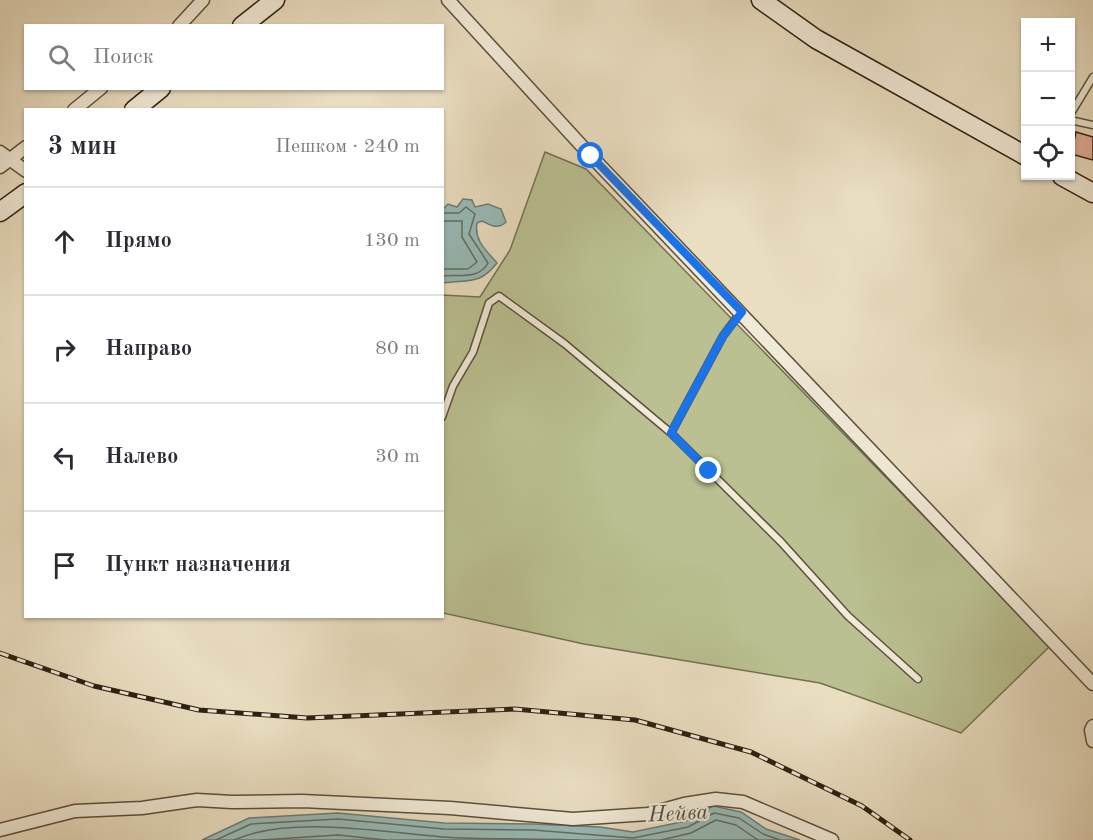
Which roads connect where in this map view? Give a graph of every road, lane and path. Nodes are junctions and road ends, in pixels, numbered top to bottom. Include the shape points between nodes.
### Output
1 (202, 0) edge
2 (275, 0) edge
3 (448, 0) edge
4 (761, 0) edge
5 (181, 24) edge
6 (245, 24) edge
7 (1093, 77) edge
8 (99, 90) edge
9 (159, 90) edge
10 (1075, 104) edge
11 (76, 108) edge
12 (136, 108) edge
13 (1075, 121) edge
14 (1093, 125) edge
15 (24, 148) edge
16 (1021, 153) edge
17 (5, 155) edge
18 (0, 167) edge
19 (24, 169) edge
20 (1069, 180) edge
21 (1093, 193) edge
22 (24, 194) edge
23 (0, 212) edge
24 (742, 312) junction
25 (444, 411) edge
26 (671, 433) junction
27 (918, 679) dead end
28 (1093, 684) edge
29 (1093, 726) edge
30 (1093, 741) edge
31 (0, 830) edge
32 (832, 840) edge

1 - 5 street
2 - 6 street
3 - 24 street
4 - 16 street via 816,39
7 - 10 lane
8 - 11 street
9 - 12 street
13 - 14 lane
15 - 17 street
17 - 18 street
17 - 19 street
20 - 21 street
22 - 23 street
24 - 26 lane via 723,336
24 - 28 street
25 - 26 lane via 489,303 499,296 565,344
26 - 27 lane via 781,542 848,616
29 - 30 street
31 - 32 street via 75,811 142,808 196,800 427,807 573,819 648,814 716,799 743,802

